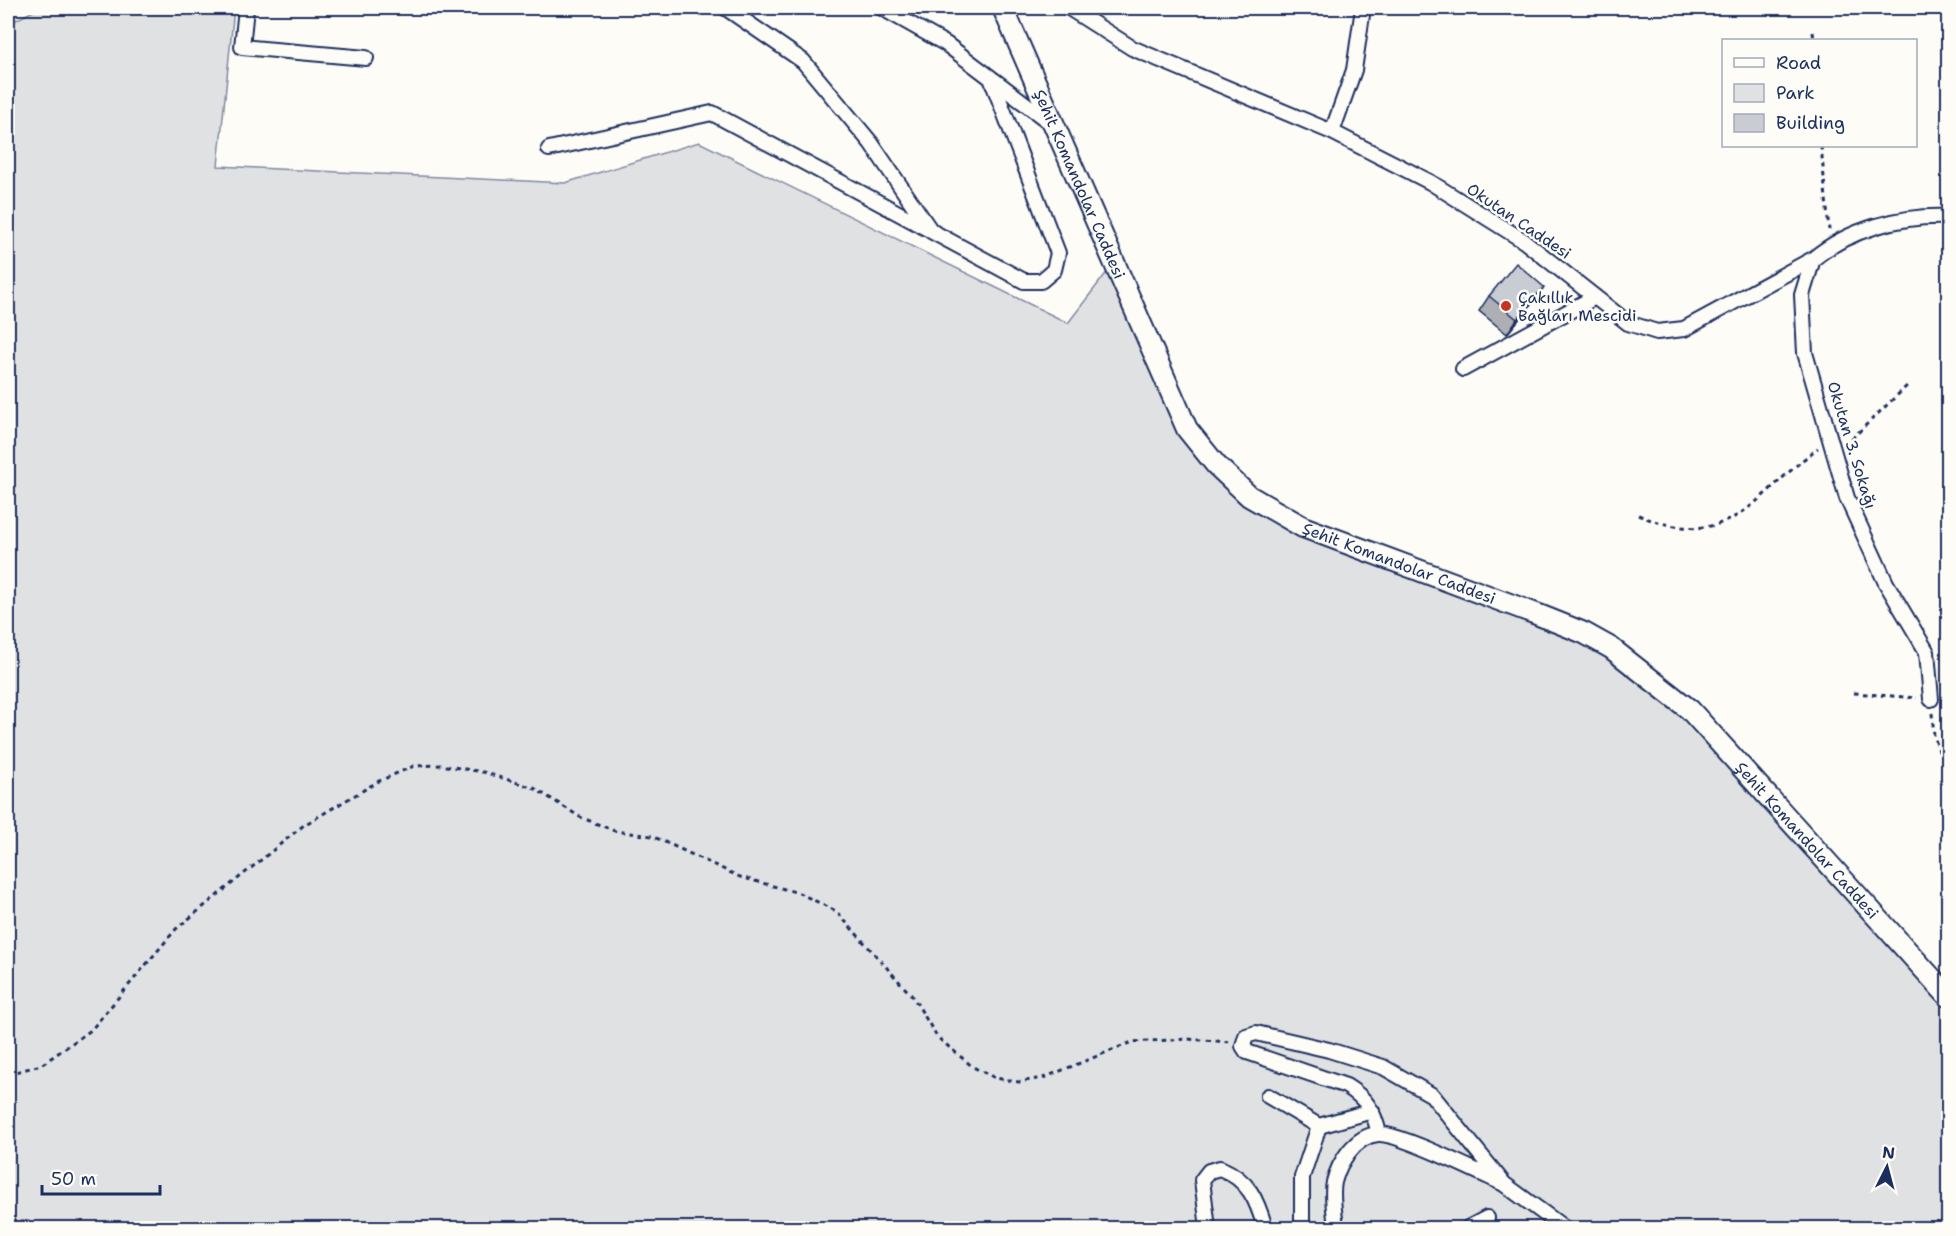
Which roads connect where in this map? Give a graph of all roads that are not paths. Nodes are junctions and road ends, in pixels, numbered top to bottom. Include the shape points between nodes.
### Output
1 (246, 8) edge
2 (726, 8) edge
3 (882, 8) edge
4 (1003, 8) edge
5 (1069, 8) edge
6 (1363, 8) edge
7 (366, 58) dead end
8 (991, 78) junction
9 (1056, 127) junction
10 (1332, 132) junction
11 (549, 149) dead end
12 (1948, 217) edge
13 (931, 231) junction
14 (1813, 259) junction
15 (1595, 297) junction
16 (1463, 369) dead end
17 (1931, 699) road end
18 (1948, 996) edge
19 (1268, 1096) dead end
20 (1372, 1111) junction
21 (1319, 1126) junction
22 (1378, 1134) junction
23 (1504, 1184) junction
24 (1487, 1218) dead end
25 (1208, 1228) edge
26 (1265, 1228) edge
27 (1302, 1228) edge
28 (1336, 1228) edge
29 (1468, 1228) edge
30 (1564, 1228) edge

1 - 7 street via 242,47
2 - 13 street via 803,61 871,143
3 - 8 street via 946,44
4 - 9 main road, Şehit Komandolar Caddesi
5 - 10 street, Okutan Caddesi via 1132,48
6 - 10 street via 1354,70
8 - 9 street
8 - 13 street via 1058,253 1054,270 1041,281 1024,281
9 - 18 main road, Şehit Komandolar Caddesi via 1187,429 1216,465 1249,496 1303,527 1551,620 1611,648 1690,710
10 - 15 street, Okutan Caddesi via 1475,208
11 - 13 street via 711,113
12 - 14 street, Okutan Caddesi via 1880,225 1830,244
14 - 15 street, Okutan Caddesi via 1684,329 1670,332 1643,330 1628,323
14 - 17 street, Okutan 3. Sokağı via 1802,295 1805,353 1847,498 1881,572 1927,652
15 - 16 street
19 - 21 street
20 - 21 street
20 - 22 street
20 - 23 street via 1359,1094 1346,1086 1247,1052 1243,1042 1246,1036 1256,1033 1383,1067 1432,1095
21 - 27 street via 1302,1177
22 - 23 street via 1390,1135
22 - 28 street via 1358,1142 1340,1166 1333,1184
23 - 30 street
24 - 29 street
25 - 26 street via 1202,1180 1209,1171 1220,1168 1239,1178 1254,1195

